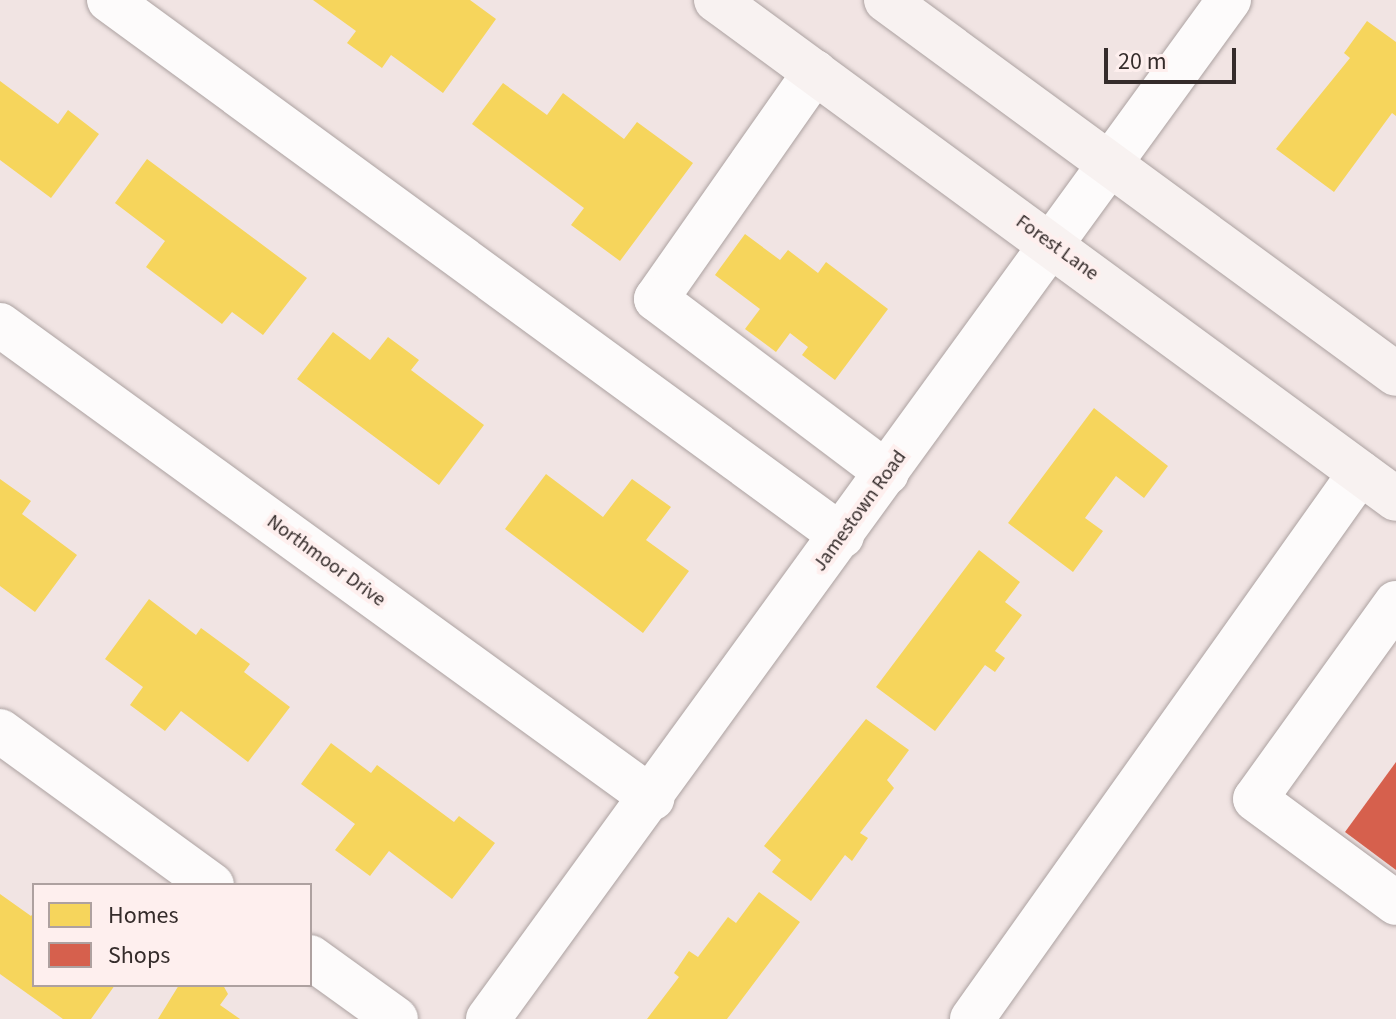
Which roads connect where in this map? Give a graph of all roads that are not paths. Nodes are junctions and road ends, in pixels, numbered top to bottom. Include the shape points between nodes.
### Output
1 (109, 0) edge
2 (716, 0) edge
3 (886, 0) edge
4 (1229, 0) edge
5 (815, 72) junction
6 (1110, 164) junction
7 (1052, 244) junction
8 (0, 325) edge
9 (1396, 374) edge
10 (887, 473) junction
11 (1360, 473) junction
12 (1396, 499) edge
13 (842, 536) junction
14 (1396, 603) edge
15 (0, 731) edge
16 (652, 798) junction
17 (209, 883) edge
18 (1396, 903) edge
19 (312, 958) edge
20 (396, 1019) edge
21 (488, 1019) edge
22 (972, 1019) edge

1 - 13 street
2 - 5 main road, Forest Lane
3 - 6 main road
4 - 6 street, Jamestown Road
5 - 7 main road, Forest Lane
5 - 10 street via 656,299
6 - 7 street, Jamestown Road
6 - 9 main road
7 - 10 street, Jamestown Road
7 - 11 main road, Forest Lane
8 - 16 street, Northmoor Drive
10 - 13 street, Jamestown Road
11 - 12 main road, Forest Lane
11 - 22 street
13 - 16 street, Jamestown Road
14 - 18 street via 1255,799
15 - 17 street
16 - 21 street, Jamestown Road
19 - 20 street

